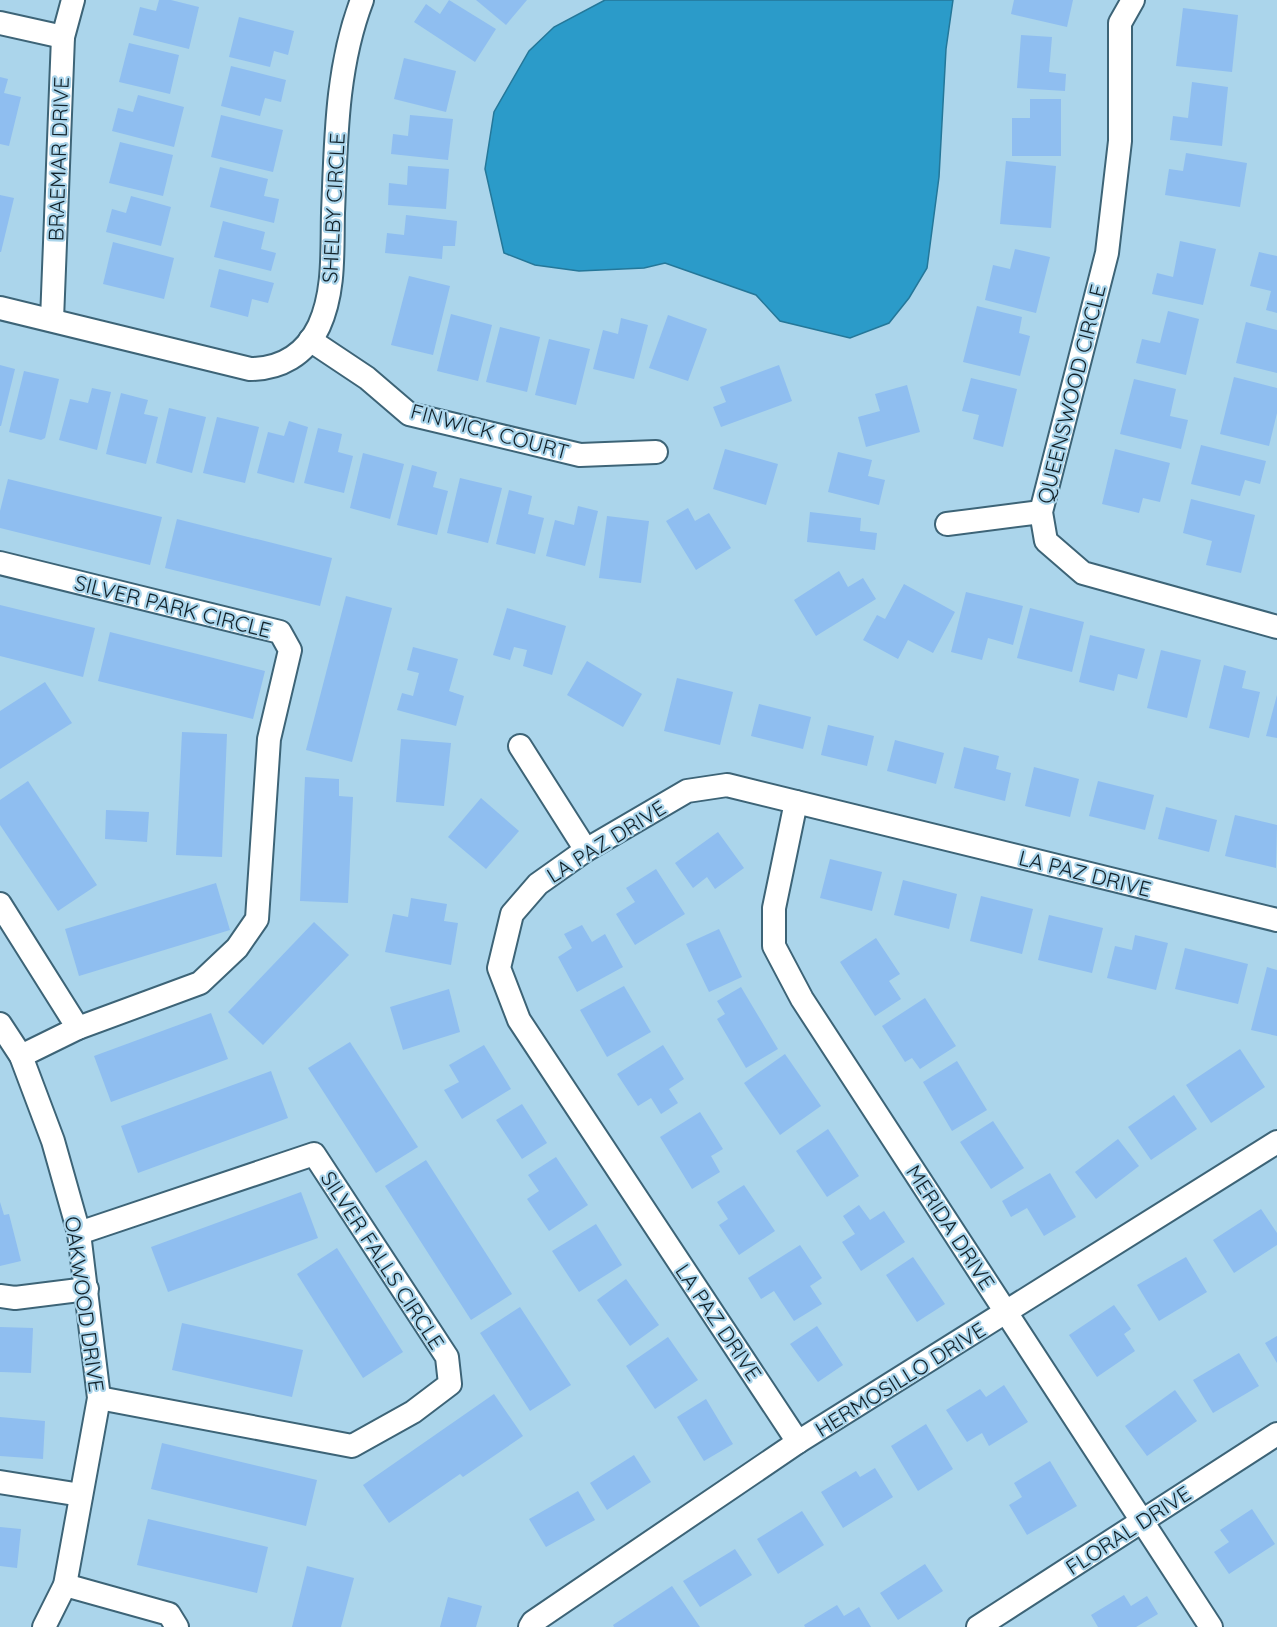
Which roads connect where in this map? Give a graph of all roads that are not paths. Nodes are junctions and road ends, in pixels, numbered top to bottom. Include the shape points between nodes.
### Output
1 (73, 0) edge
2 (360, 0) edge
3 (1132, 0) edge
4 (0, 23) edge
5 (63, 37) junction
6 (0, 308) edge
7 (52, 320) junction
8 (310, 340) junction
9 (657, 452) dead end
10 (1041, 512) junction
11 (947, 524) dead end
12 (0, 563) edge
13 (1277, 627) edge
14 (520, 746) dead end
15 (796, 802) junction
16 (586, 850) junction
17 (0, 904) edge
18 (1277, 920) edge
19 (0, 1024) edge
20 (78, 1028) junction
21 (21, 1056) junction
22 (1277, 1142) edge
23 (80, 1233) junction
24 (87, 1289) junction
25 (0, 1296) edge
26 (1007, 1313) junction
27 (99, 1398) junction
28 (1277, 1434) edge
29 (798, 1442) junction
30 (0, 1482) edge
31 (81, 1495) junction
32 (1142, 1521) junction
33 (64, 1585) junction
34 (44, 1627) edge
35 (177, 1627) edge
36 (530, 1627) edge
37 (978, 1627) edge
38 (1211, 1627) edge

1 - 5 street, BRAEMAR DRIVE
2 - 8 street, SHELBY CIRCLE via 339,95 330,285 319,326
3 - 10 street, QUEENSWOOD CIRCLE via 1120,23 1120,141 1107,253
4 - 5 street
5 - 7 street, BRAEMAR DRIVE
6 - 7 street, SHELBY CIRCLE
7 - 8 street, SHELBY CIRCLE via 250,369 285,364
8 - 9 street, FINWICK COURT via 367,378 409,414 580,455
10 - 11 street
10 - 13 street, QUEENSWOOD CIRCLE via 1046,541 1083,573
12 - 20 street, SILVER PARK CIRCLE via 280,632 290,650 269,739 256,919 237,948 200,983
14 - 16 street
15 - 16 street, LA PAZ DRIVE via 727,785 687,791
15 - 18 street, LA PAZ DRIVE
15 - 26 street, MERIDA DRIVE via 774,908 774,946 802,999
16 - 29 street, LA PAZ DRIVE via 538,884 512,914 499,968 519,1020
17 - 20 street
19 - 21 street, OAKWOOD DRIVE
20 - 21 street, SILVER PARK CIRCLE
21 - 23 street, OAKWOOD DRIVE via 53,1141
22 - 26 street, HERMOSILLO DRIVE
23 - 24 street, OAKWOOD DRIVE
23 - 27 street, SILVER FALLS CIRCLE via 314,1154 447,1357 450,1384 413,1413 352,1446
24 - 25 street via 15,1298
24 - 27 street, OAKWOOD DRIVE
26 - 29 street, HERMOSILLO DRIVE
26 - 32 street, MERIDA DRIVE
27 - 31 street, OAKWOOD DRIVE
28 - 32 street, FLORAL DRIVE
29 - 36 street, HERMOSILLO DRIVE
30 - 31 street
31 - 33 street, OAKWOOD DRIVE
32 - 37 street, FLORAL DRIVE
32 - 38 street, MERIDA DRIVE
33 - 34 street, OAKWOOD DRIVE
33 - 35 street via 169,1614

